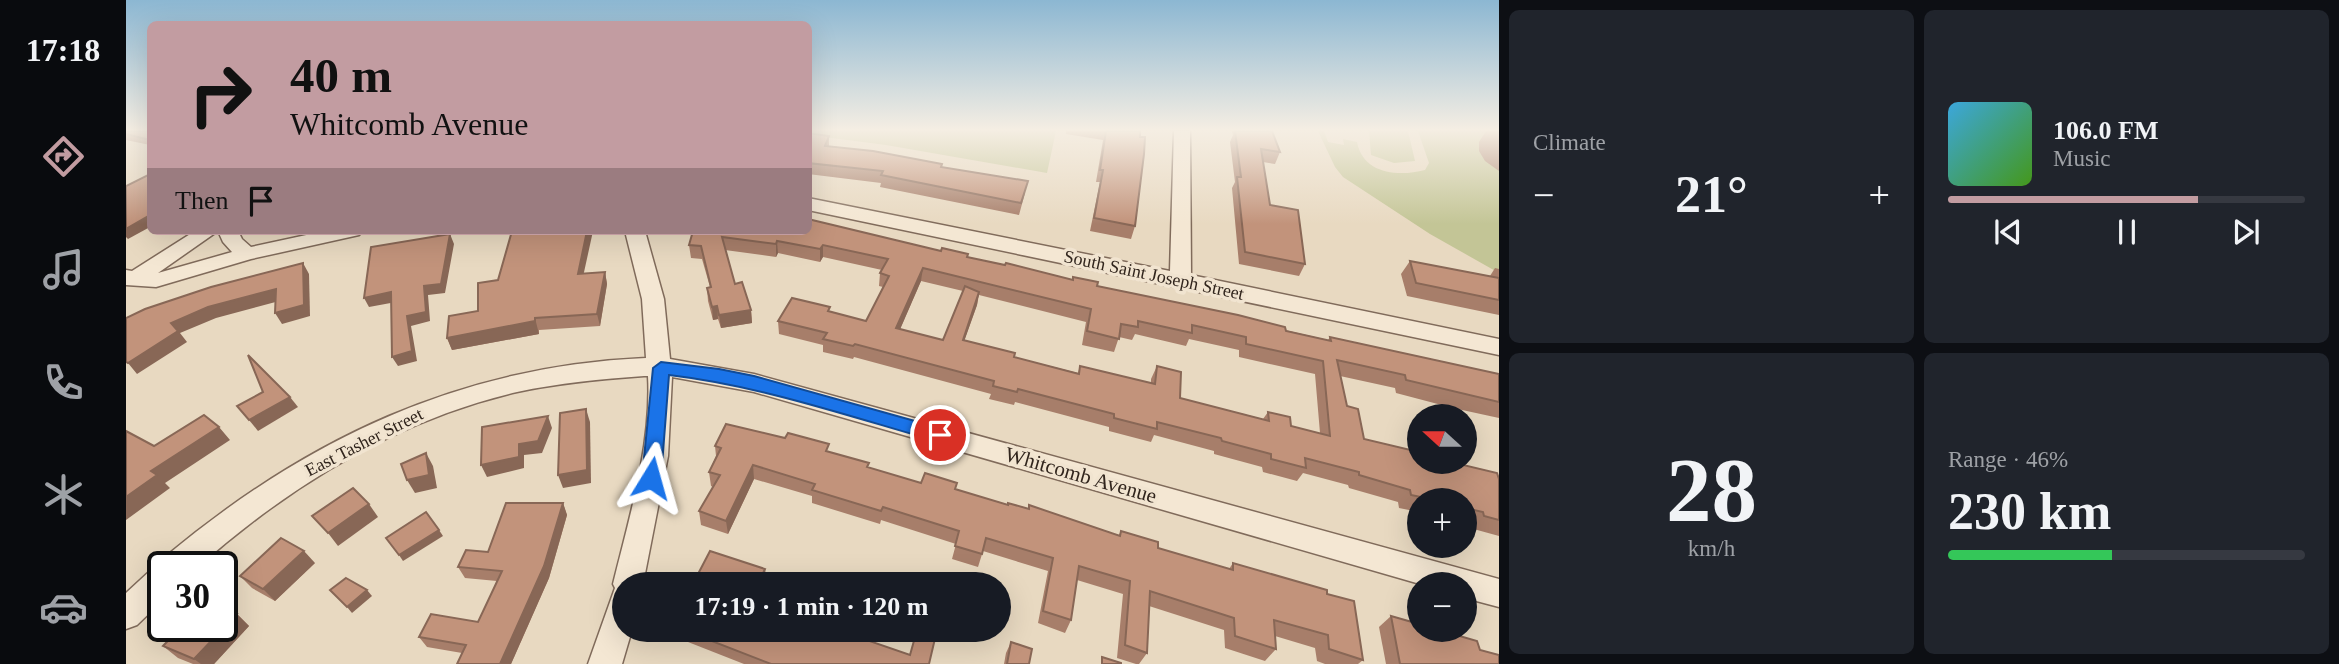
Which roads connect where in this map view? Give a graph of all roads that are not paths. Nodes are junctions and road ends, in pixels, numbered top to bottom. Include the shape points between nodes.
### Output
1 (1182, 162) edge
2 (812, 205) edge
3 (202, 235) edge
4 (230, 235) edge
5 (334, 235) edge
6 (636, 235) edge
7 (247, 254) junction
8 (128, 280) edge
9 (1180, 280) junction
10 (1499, 347) edge
11 (661, 368) junction
12 (194, 551) edge
13 (631, 572) edge
14 (1499, 593) edge
15 (147, 594) edge
16 (126, 614) edge
17 (612, 641) edge
18 (605, 664) edge

1 - 9 street
2 - 9 street, South Saint Joseph Street
3 - 8 street
4 - 7 street
5 - 7 street
6 - 11 street via 653,299
7 - 8 street via 156,281
9 - 10 street, South Saint Joseph Street
11 - 12 street, East Tasher Street via 552,376 426,410 312,466
11 - 13 street via 655,456
11 - 14 street, Whitcomb Avenue via 754,383
15 - 16 street
17 - 18 street

